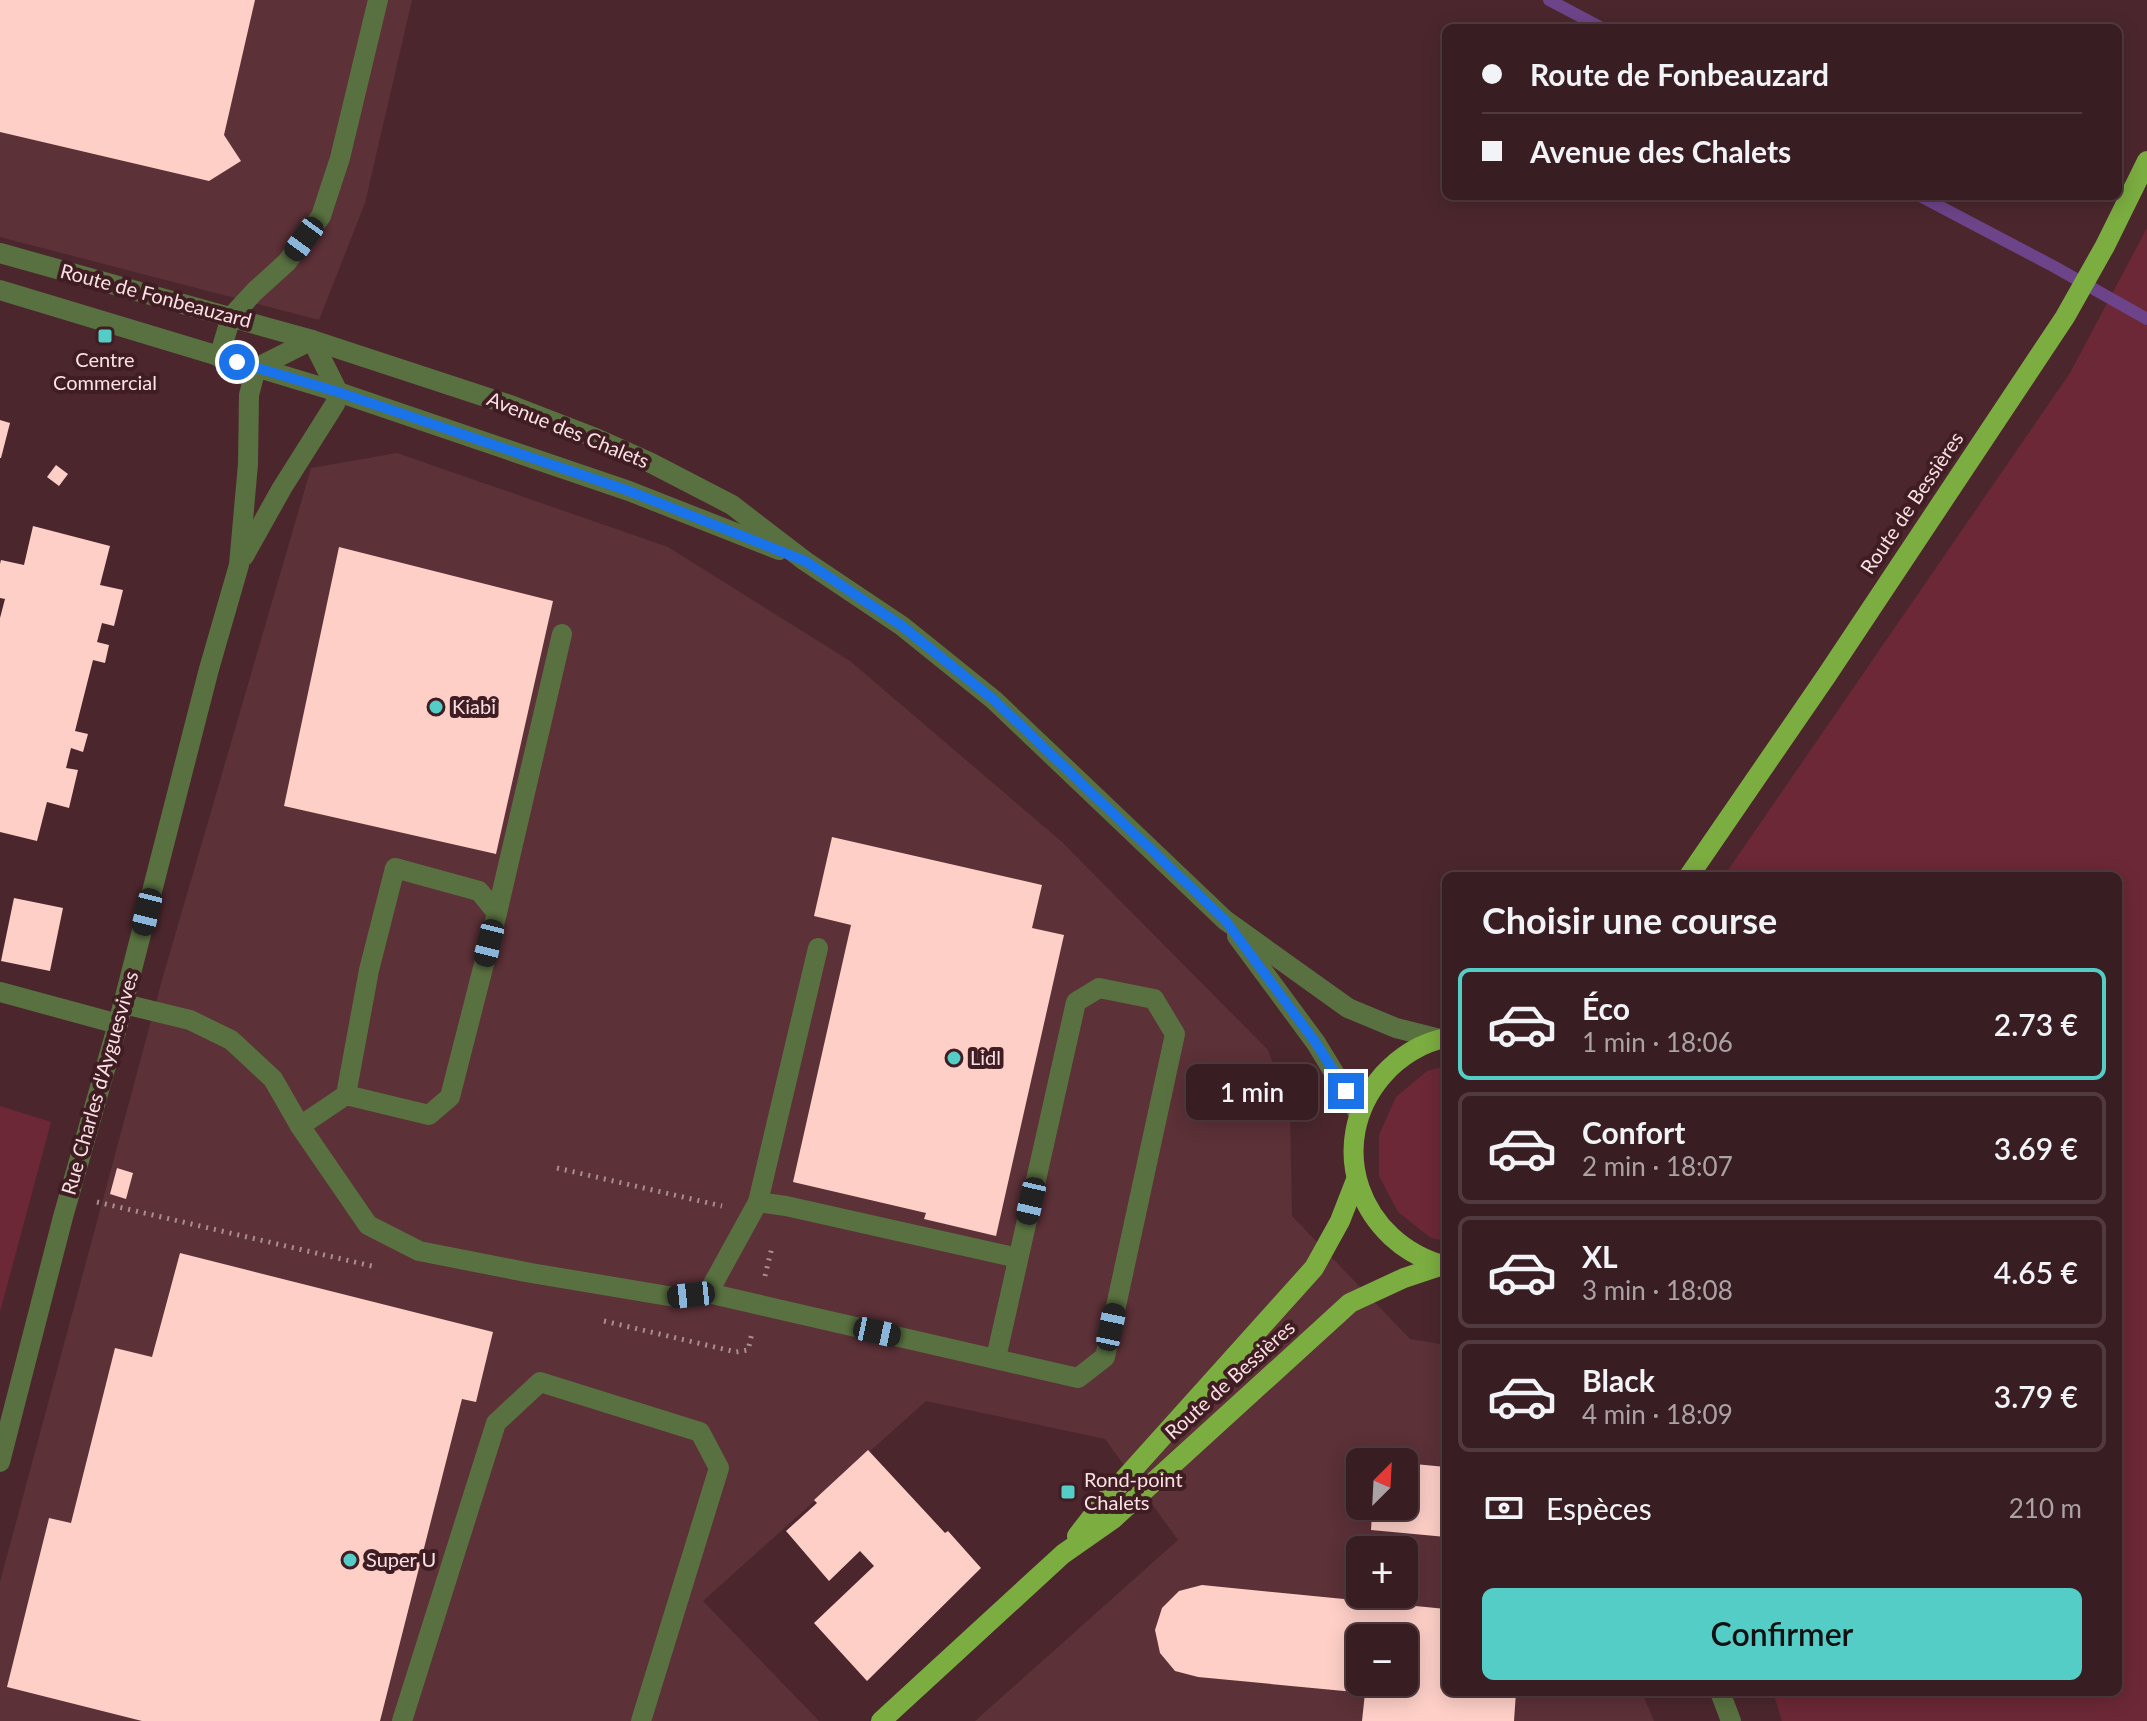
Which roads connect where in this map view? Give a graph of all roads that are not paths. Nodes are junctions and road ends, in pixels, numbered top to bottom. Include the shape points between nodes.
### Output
1 (378, 0) edge
2 (2147, 161) edge
3 (0, 253) edge
4 (0, 290) edge
5 (231, 317) junction
6 (312, 340) junction
7 (219, 357) junction
8 (256, 368) junction
9 (300, 381) joint
10 (338, 392) junction
11 (805, 561) junction
12 (239, 565) junction
13 (562, 634) dead end
14 (1694, 868) edge
15 (497, 913) junction
16 (1225, 920) junction
17 (818, 948) dead end
18 (0, 992) edge
19 (124, 1004) junction
20 (118, 1024) junction
21 (1442, 1039) edge
22 (1442, 1039) edge
23 (346, 1095) junction
24 (1359, 1114) junction
25 (300, 1126) junction
26 (1356, 1180) junction
27 (758, 1202) junction
28 (1018, 1258) junction
29 (1442, 1265) edge
30 (1442, 1267) edge
31 (708, 1293) junction
32 (996, 1358) junction
33 (0, 1462) edge
34 (1063, 1554) junction
35 (1722, 1696) edge
36 (881, 1720) edge
37 (402, 1721) edge
38 (641, 1721) edge
39 (1731, 1721) edge

1 - 5 street via 321,216 287,262
2 - 14 main road, Route de Bessières via 2065,317
3 - 5 street, Route de Fonbeauzard
4 - 7 street, Route de Fonbeauzard
5 - 6 street, Route de Fonbeauzard
5 - 7 street
6 - 8 street
6 - 10 street
6 - 11 street, Avenue des Chalets via 513,406 651,463 732,505
7 - 8 street, Route de Fonbeauzard
8 - 9 street, Route de Fonbeauzard
8 - 12 street, Rue Charles d'Ayguesvives via 249,395
9 - 10 street, Avenue des Chalets
10 - 11 street, Avenue des Chalets via 629,491
10 - 12 street, Rue Charles d'Ayguesvives
11 - 16 street, Avenue des Chalets via 902,626 994,700
12 - 19 street, Rue Charles d'Ayguesvives
13 - 15 street
15 - 23 street via 450,1097 429,1115
15 - 23 street via 479,891 395,868
16 - 21 street, Avenue des Chalets via 1348,1008 1396,1028
16 - 24 street, Avenue des Chalets via 1316,1043
17 - 27 street
18 - 20 street
19 - 20 street, Rue Charles d'Ayguesvives
19 - 25 street via 190,1020 231,1040 273,1079
20 - 33 street, Rue Charles d'Ayguesvives
22 - 24 main road, Route de Bessières via 1413,1050 1390,1067
23 - 25 street
24 - 26 main road, Route de Bessières via 1354,1135
25 - 31 street via 368,1225 419,1251 674,1297
26 - 29 main road, Route de Bessières via 1368,1210 1388,1235 1413,1254
26 - 34 main road, Route de Bessières via 1314,1268
27 - 28 street
27 - 31 street
28 - 32 street
28 - 32 street via 1076,1002 1099,988 1154,999 1175,1034 1105,1357 1078,1378
30 - 34 main road, Route de Bessières via 1350,1303 1113,1519
31 - 32 street
34 - 36 main road, Route de Bessières
35 - 39 street
37 - 38 street via 496,1423 540,1382 700,1432 719,1468

